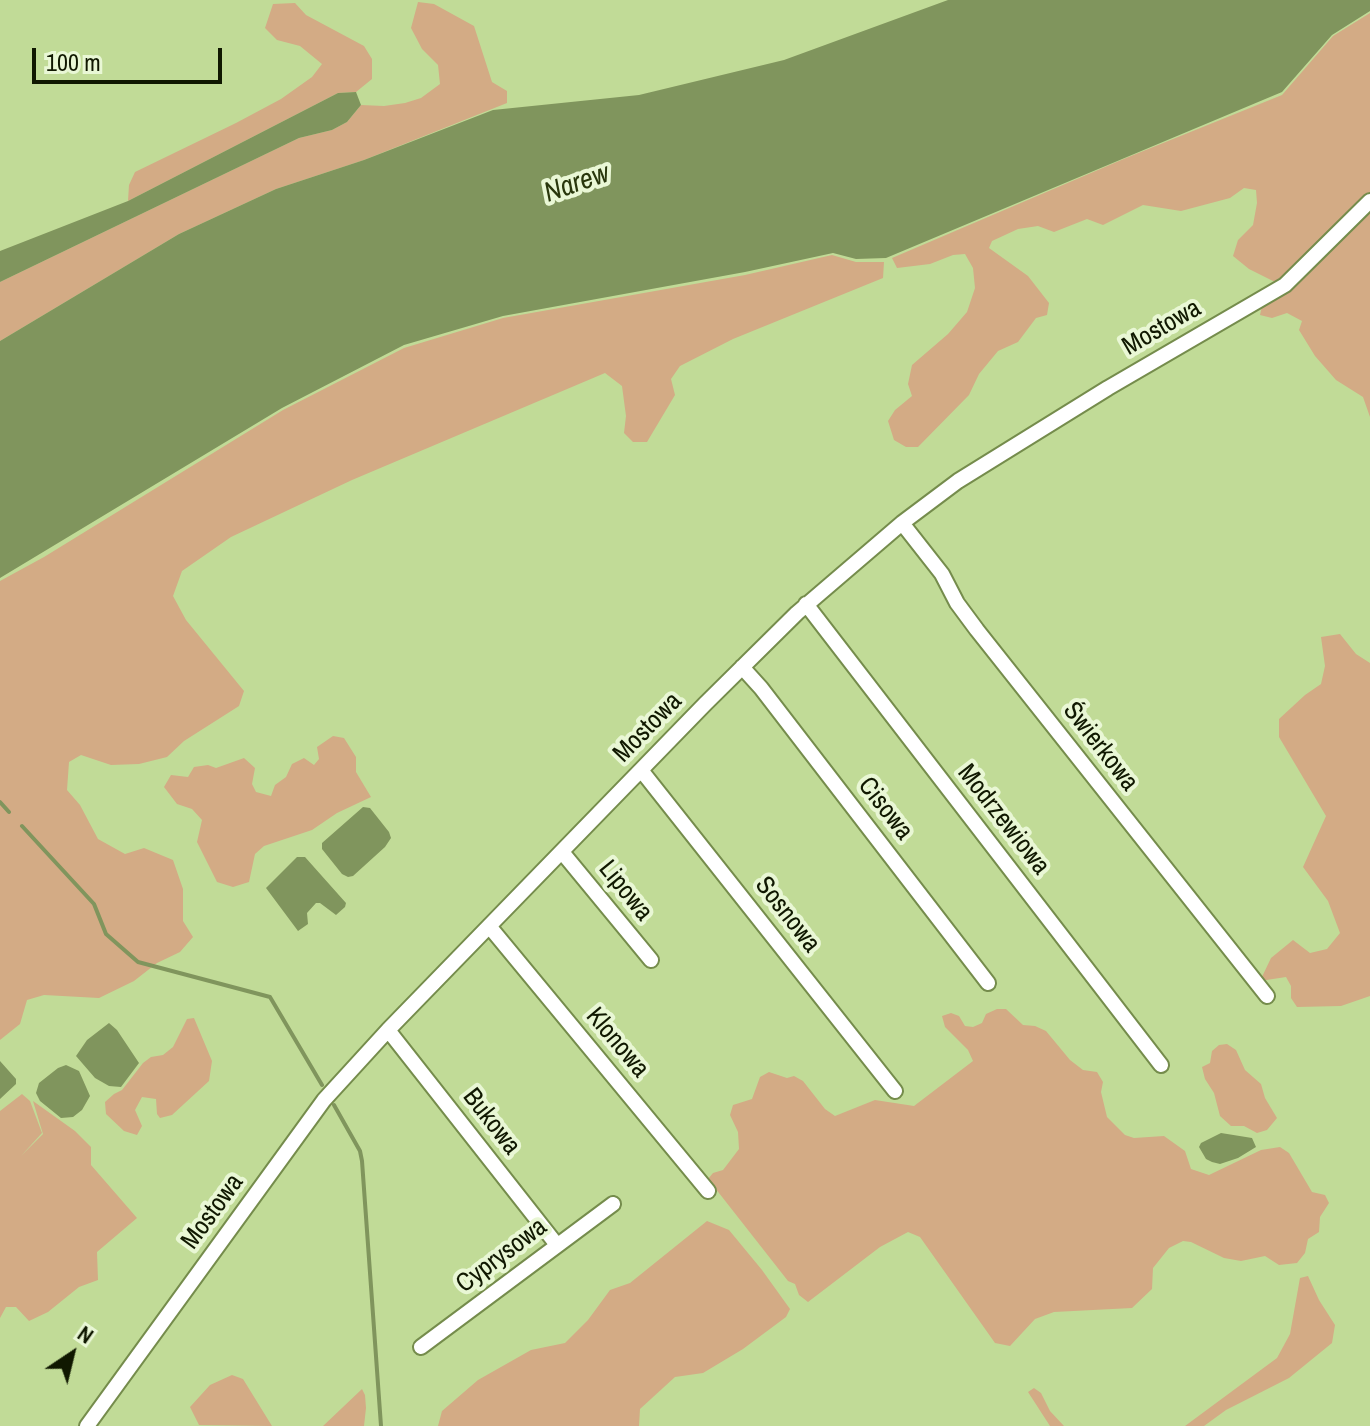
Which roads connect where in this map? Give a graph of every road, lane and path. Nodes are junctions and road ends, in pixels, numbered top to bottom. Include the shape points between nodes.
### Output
1 (1370, 201) edge
2 (902, 523) junction
3 (806, 604) junction
4 (742, 667) junction
5 (641, 770) junction
6 (562, 852) junction
7 (489, 926) junction
8 (651, 960) dead end
9 (988, 983) dead end
10 (1267, 996) dead end
11 (388, 1030) junction
12 (1161, 1065) dead end
13 (895, 1091) dead end
14 (708, 1191) dead end
15 (613, 1204) dead end
16 (557, 1245) junction
17 (421, 1347) dead end
18 (87, 1426) edge

1 - 2 street, Mostowa via 1285,285 1005,451
2 - 3 street, Mostowa
2 - 10 street, Świerkowa via 977,630
3 - 4 street, Mostowa
3 - 12 street, Modrzewiowa
4 - 5 street, Mostowa
4 - 9 street, Cisowa
5 - 6 street, Mostowa
5 - 13 street, Sosnowa
6 - 7 street, Mostowa
6 - 8 street, Lipowa
7 - 11 street, Mostowa
7 - 14 street, Klonowa
11 - 16 street, Bukowa
11 - 18 street, Mostowa via 324,1100
15 - 16 street, Cyprysowa
16 - 17 street, Cyprysowa

